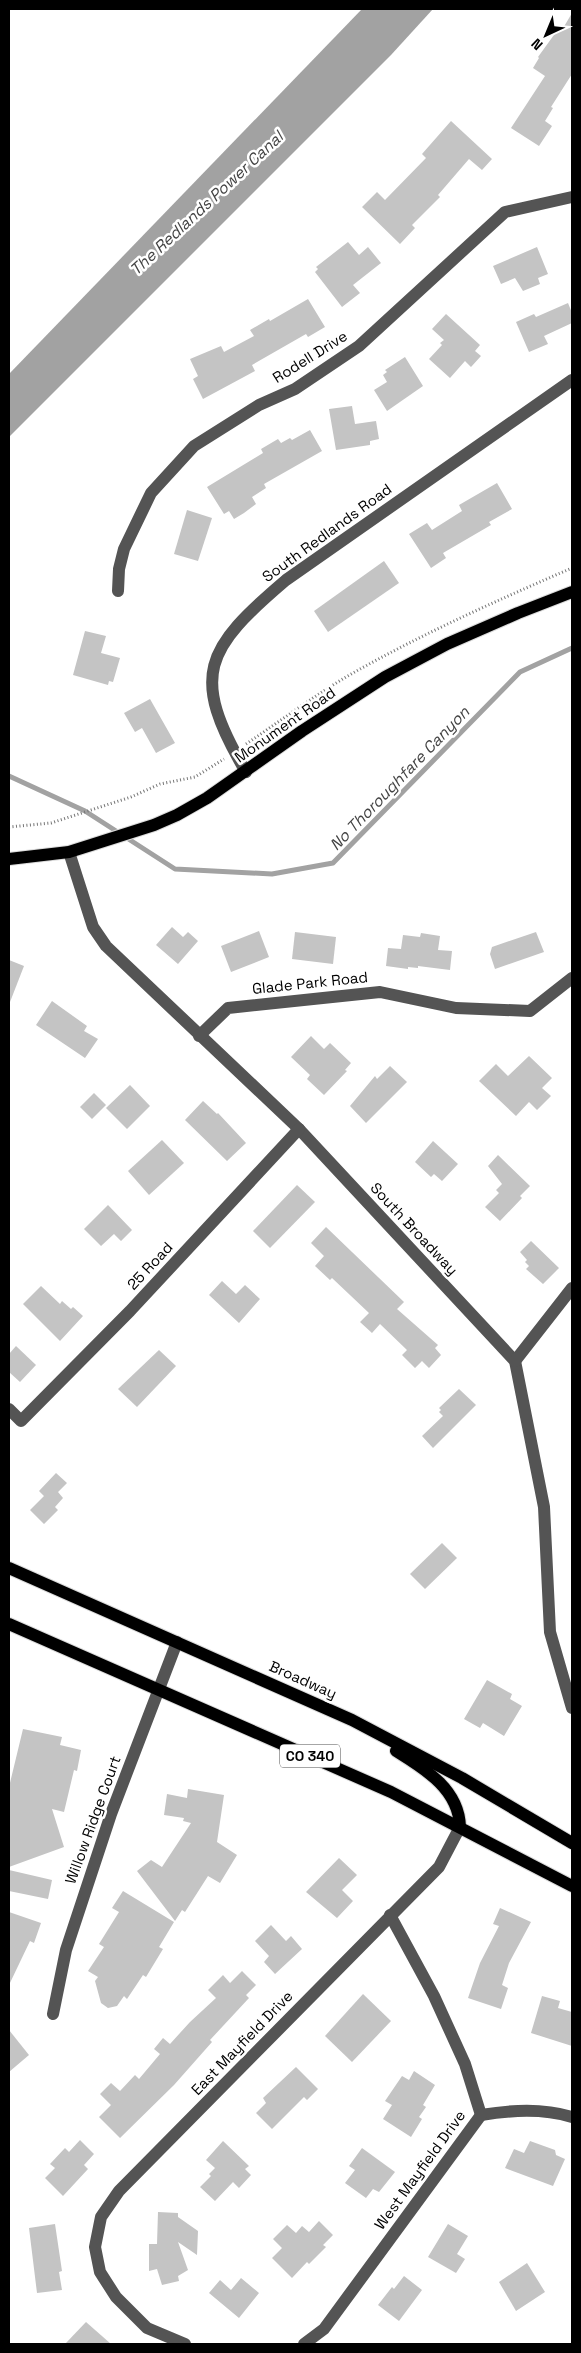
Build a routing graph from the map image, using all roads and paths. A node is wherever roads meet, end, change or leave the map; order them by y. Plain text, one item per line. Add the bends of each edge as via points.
1 (572, 197) edge
2 (572, 380) edge
3 (118, 591) dead end
4 (572, 592) edge
5 (219, 762) dead end
6 (246, 772) junction
7 (9, 827) edge
8 (69, 852) junction
9 (9, 859) edge
10 (572, 978) edge
11 (198, 1036) junction
12 (299, 1129) junction
13 (572, 1288) edge
14 (515, 1362) junction
15 (9, 1409) edge
16 (9, 1568) edge
17 (9, 1624) edge
18 (177, 1642) junction
19 (159, 1690) junction
20 (572, 1708) edge
21 (328, 1709) junction
22 (460, 1827) junction
23 (572, 1843) edge
24 (572, 1886) edge
25 (390, 1915) junction
26 (53, 2014) dead end
27 (481, 2115) junction
28 (572, 2117) edge
29 (185, 2344) edge
30 (304, 2344) edge

1 - 3 street, Rodell Drive via 505,212 359,346 295,389 259,405 194,446 151,493 124,549
2 - 6 street, South Redlands Road via 286,580 247,613 227,637 215,661 211,684 213,701 218,719
4 - 6 main road, Monument Road via 447,644 385,677
5 - 7 path via 195,777 160,784 51,823
6 - 8 main road, Monument Road via 207,798 154,825
8 - 9 main road, Monument Road
8 - 11 street, South Broadway via 93,928 106,946
10 - 11 street, Glade Park Road via 530,1011 456,1008 380,992 228,1008
11 - 12 street, South Broadway
12 - 14 street, South Broadway
12 - 15 street, 25 Road via 130,1311 20,1420
13 - 14 street
14 - 20 street via 544,1507 550,1632
16 - 18 main road, Broadway
17 - 19 main road, CO 340
18 - 19 street, Willow Ridge Court
18 - 21 main road, Broadway
19 - 22 main road, CO 340 via 391,1792
19 - 26 street, Willow Ridge Court via 111,1814 66,1950
21 - 22 main road via 432,1775 454,1800 460,1812
21 - 23 main road, Broadway via 462,1778
22 - 24 main road, CO 340
22 - 25 street, East Mayfield Drive via 439,1867
25 - 27 street, West Mayfield Drive via 434,1996 461,2055
25 - 29 street, East Mayfield Drive via 119,2191 101,2217 95,2247 100,2272 116,2297 147,2328
27 - 28 street via 514,2110 556,2112
27 - 30 street, West Mayfield Drive via 324,2328

